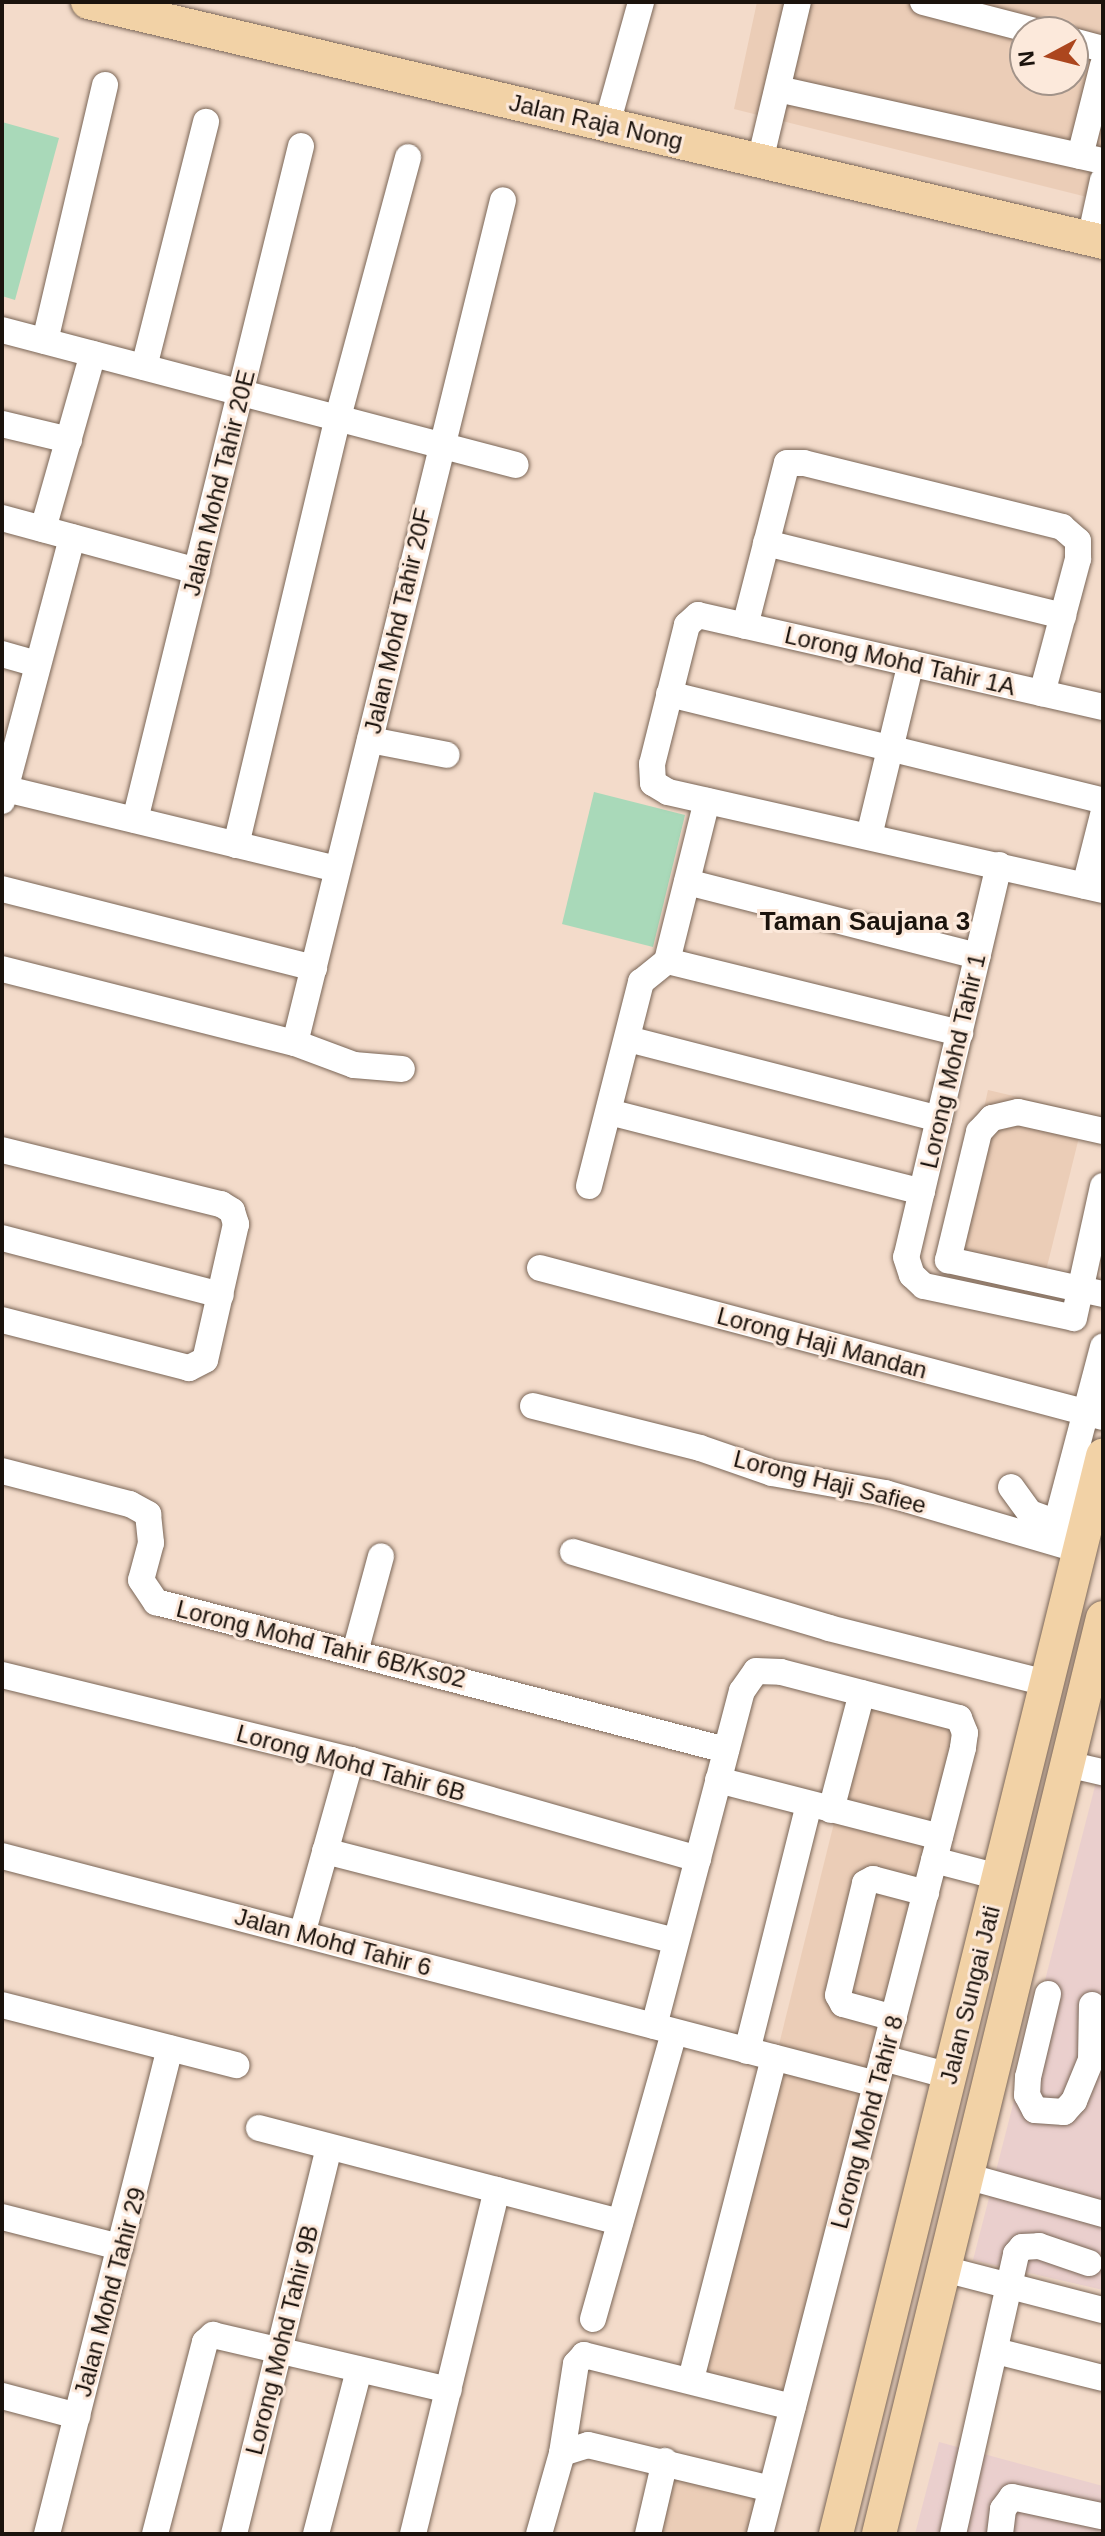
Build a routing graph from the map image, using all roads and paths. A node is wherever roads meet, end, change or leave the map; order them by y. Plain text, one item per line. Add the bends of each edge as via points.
1 (88, 2) edge
2 (641, 2) edge
3 (798, 2) edge
4 (923, 2) edge
5 (1009, 24) edge
6 (1103, 65) edge
7 (105, 85) dead end
8 (778, 89) junction
9 (206, 122) dead end
10 (607, 124) junction
11 (301, 146) dead end
12 (408, 157) dead end
13 (1092, 159) edge
14 (760, 161) junction
15 (1103, 180) edge
16 (503, 200) dead end
17 (1097, 240) edge
18 (2, 330) edge
19 (45, 341) junction
20 (93, 354) junction
21 (144, 367) junction
22 (243, 392) junction
23 (338, 417) junction
24 (2, 424) edge
25 (69, 440) junction
26 (441, 443) junction
27 (516, 465) dead end
28 (2, 518) edge
29 (43, 529) junction
30 (72, 537) junction
31 (766, 543) junction
32 (197, 571) junction
33 (1063, 616) junction
34 (745, 626) junction
35 (2, 654) edge
36 (911, 663) junction
37 (38, 664) junction
38 (1042, 693) junction
39 (669, 694) junction
40 (1103, 707) edge
41 (370, 740) junction
42 (890, 749) junction
43 (447, 755) dead end
44 (3, 792) edge
45 (707, 801) junction
46 (1103, 801) edge
47 (1103, 815) edge
48 (135, 820) junction
49 (869, 836) junction
50 (236, 845) junction
51 (999, 865) junction
52 (337, 869) junction
53 (687, 882) junction
54 (1094, 888) edge
55 (2, 889) edge
56 (978, 956) junction
57 (667, 961) junction
58 (314, 968) junction
59 (2, 969) edge
60 (960, 1033) junction
61 (628, 1039) junction
62 (295, 1043) junction
63 (402, 1069) dead end
64 (609, 1112) junction
65 (939, 1119) junction
66 (1103, 1131) edge
67 (2, 1150) edge
68 (589, 1186) dead end
69 (1103, 1186) edge
70 (922, 1192) junction
71 (2, 1238) edge
72 (540, 1268) dead end
73 (1092, 1293) edge
74 (221, 1295) junction
75 (2, 1320) edge
76 (1103, 1347) edge
77 (533, 1406) dead end
78 (1094, 1415) edge
79 (1103, 1456) edge
80 (2, 1471) edge
81 (1011, 1487) dead end
82 (1063, 1538) junction
83 (573, 1552) dead end
84 (381, 1556) dead end
85 (1103, 1618) edge
86 (355, 1652) junction
87 (2, 1675) edge
88 (1047, 1683) junction
89 (862, 1693) junction
90 (726, 1750) junction
91 (351, 1760) junction
92 (1067, 1764) junction
93 (1103, 1772) edge
94 (718, 1780) junction
95 (820, 1808) junction
96 (937, 1849) junction
97 (325, 1851) junction
98 (2, 1856) edge
99 (698, 1859) junction
100 (999, 1877) junction
101 (926, 1893) junction
102 (302, 1934) junction
103 (676, 1941) junction
104 (1013, 1985) junction
105 (1048, 1994) junction
106 (2, 2005) edge
107 (1098, 2006) edge
108 (894, 2018) junction
109 (664, 2029) junction
110 (170, 2048) junction
111 (747, 2051) junction
112 (774, 2058) junction
113 (883, 2058) junction
114 (236, 2065) dead end
115 (950, 2076) junction
116 (876, 2084) junction
117 (259, 2128) dead end
118 (329, 2147) junction
119 (966, 2176) junction
120 (497, 2190) junction
121 (1103, 2214) edge
122 (2, 2217) edge
123 (620, 2222) junction
124 (120, 2247) junction
125 (1089, 2263) dead end
126 (944, 2269) junction
127 (1010, 2286) junction
128 (1103, 2310) edge
129 (593, 2319) dead end
130 (996, 2351) junction
131 (279, 2352) junction
132 (359, 2370) junction
133 (1103, 2378) edge
134 (691, 2379) junction
135 (449, 2390) junction
136 (2, 2396) edge
137 (793, 2407) junction
138 (77, 2416) junction
139 (562, 2453) junction
140 (665, 2461) junction
141 (771, 2489) junction
142 (1101, 2516) dead end
143 (47, 2534) edge
144 (155, 2534) edge
145 (234, 2534) edge
146 (316, 2534) edge
147 (413, 2534) edge
148 (539, 2534) edge
149 (648, 2534) edge
150 (760, 2534) edge
151 (836, 2534) edge
152 (879, 2534) edge
153 (953, 2534) edge
154 (1000, 2534) edge

1 - 10 main road, Jalan Raja Nong
2 - 10 street
3 - 8 street
4 - 5 street
6 - 13 street
7 - 19 street
8 - 13 street
8 - 14 street
9 - 21 street
10 - 14 main road, Jalan Raja Nong
11 - 22 street, Jalan Mohd Tahir 20E
12 - 23 street
14 - 17 main road, Jalan Raja Nong
15 - 17 street
16 - 26 street, Jalan Mohd Tahir 20F
18 - 19 street
19 - 20 street
20 - 21 street
20 - 25 street
21 - 22 street
22 - 23 street
22 - 32 street, Jalan Mohd Tahir 20E
23 - 26 street
23 - 50 street
24 - 25 street
25 - 29 street
26 - 27 street
26 - 41 street, Jalan Mohd Tahir 20F
28 - 29 street
29 - 30 street
30 - 32 street
30 - 37 street
31 - 33 street
31 - 33 street via 787,463 1062,527 1078,541
31 - 34 street
32 - 48 street, Jalan Mohd Tahir 20E
33 - 38 street
34 - 36 street, Lorong Mohd Tahir 1A
34 - 39 street, Lorong Mohd Tahir 1A via 698,615 687,625
35 - 37 street
36 - 38 street, Lorong Mohd Tahir 1A
36 - 42 street
37 - 44 street
38 - 40 street, Lorong Mohd Tahir 1A
39 - 42 street
39 - 45 street via 652,764 653,783
41 - 43 street
41 - 52 street, Jalan Mohd Tahir 20F
42 - 46 street
42 - 49 street
44 - 48 street
45 - 49 street
45 - 53 street
47 - 54 street
48 - 50 street
49 - 51 street
50 - 52 street
51 - 54 street
51 - 56 street, Lorong Mohd Tahir 1
52 - 58 street, Jalan Mohd Tahir 20F
53 - 56 street
53 - 57 street
55 - 58 street
56 - 60 street, Lorong Mohd Tahir 1
57 - 60 street
57 - 61 street via 641,982
58 - 62 street, Jalan Mohd Tahir 20F
59 - 62 street
60 - 65 street, Lorong Mohd Tahir 1
61 - 64 street
61 - 65 street
62 - 63 street via 354,1065
64 - 68 street
64 - 70 street
65 - 70 street, Lorong Mohd Tahir 1
66 - 73 street via 1018,1112 992,1118 979,1132 948,1260
67 - 74 street via 232,1211 236,1224
69 - 73 street
70 - 73 street, Lorong Mohd Tahir 1 via 906,1257 912,1275 924,1286 1074,1318
71 - 74 street
72 - 78 street, Lorong Haji Mandan
74 - 75 street via 205,1360 189,1368
76 - 78 street
77 - 82 street, Lorong Haji Safiee via 700,1448 772,1473 885,1493
78 - 82 street
79 - 82 main road, Jalan Sungai Jati
80 - 86 street, Lorong Mohd Tahir 6B/Ks02 via 130,1504 148,1514 151,1543 141,1580 156,1602
81 - 82 street via 1030,1513
82 - 88 main road, Jalan Sungai Jati
83 - 88 street via 829,1628
84 - 86 street
85 - 92 main road, Jalan Sungai Jati
86 - 90 street, Lorong Mohd Tahir 6B/Ks02
87 - 91 street, Lorong Mohd Tahir 6B
88 - 100 main road, Jalan Sungai Jati
89 - 90 street via 781,1672 756,1671 742,1691
89 - 95 street
89 - 96 street, Lorong Mohd Tahir 8 via 952,1716 965,1733
90 - 94 street
91 - 97 street
91 - 99 street, Lorong Mohd Tahir 6B
92 - 93 street
92 - 104 main road, Jalan Sungai Jati
94 - 95 street
94 - 99 street
95 - 96 street
95 - 111 street
96 - 100 street
96 - 101 street, Lorong Mohd Tahir 8
97 - 102 street
97 - 103 street
98 - 102 street, Jalan Mohd Tahir 6
99 - 103 street
100 - 115 main road, Jalan Sungai Jati
101 - 108 street, Lorong Mohd Tahir 8
101 - 108 street via 873,1879 865,1883 838,1995 843,2004
102 - 109 street, Jalan Mohd Tahir 6
103 - 109 street
104 - 105 street
104 - 119 main road, Jalan Sungai Jati
105 - 107 street
105 - 107 street via 1028,2077 1027,2095 1035,2110 1064,2112 1074,2101 1091,2060
106 - 110 street
108 - 113 street, Lorong Mohd Tahir 8
109 - 111 street, Jalan Mohd Tahir 6
109 - 123 street
110 - 114 street
110 - 124 street, Jalan Mohd Tahir 29
111 - 112 street, Jalan Mohd Tahir 6
112 - 116 street, Jalan Mohd Tahir 6
112 - 134 street
113 - 115 street
113 - 116 street, Lorong Mohd Tahir 8
115 - 151 main road, Jalan Sungai Jati
116 - 137 street, Lorong Mohd Tahir 8
117 - 118 street
118 - 120 street
118 - 131 street, Lorong Mohd Tahir 9B
119 - 121 street
119 - 126 main road, Jalan Sungai Jati
120 - 123 street
120 - 135 street
122 - 124 street
123 - 129 street
124 - 138 street, Jalan Mohd Tahir 29
125 - 127 street via 1039,2246 1022,2247
126 - 127 street
126 - 152 main road, Jalan Sungai Jati
127 - 128 street
127 - 130 street
130 - 133 street
130 - 153 street
131 - 132 street
131 - 144 street via 213,2335 205,2342
131 - 145 street, Lorong Mohd Tahir 9B
132 - 135 street
132 - 146 street
134 - 137 street
134 - 139 street via 584,2355 576,2364
135 - 147 street
136 - 138 street
137 - 141 street, Lorong Mohd Tahir 8
138 - 143 street, Jalan Mohd Tahir 29
139 - 140 street via 588,2445
139 - 148 street
140 - 141 street
140 - 149 street
141 - 150 street, Lorong Mohd Tahir 8
142 - 154 street via 1012,2497 1003,2509

